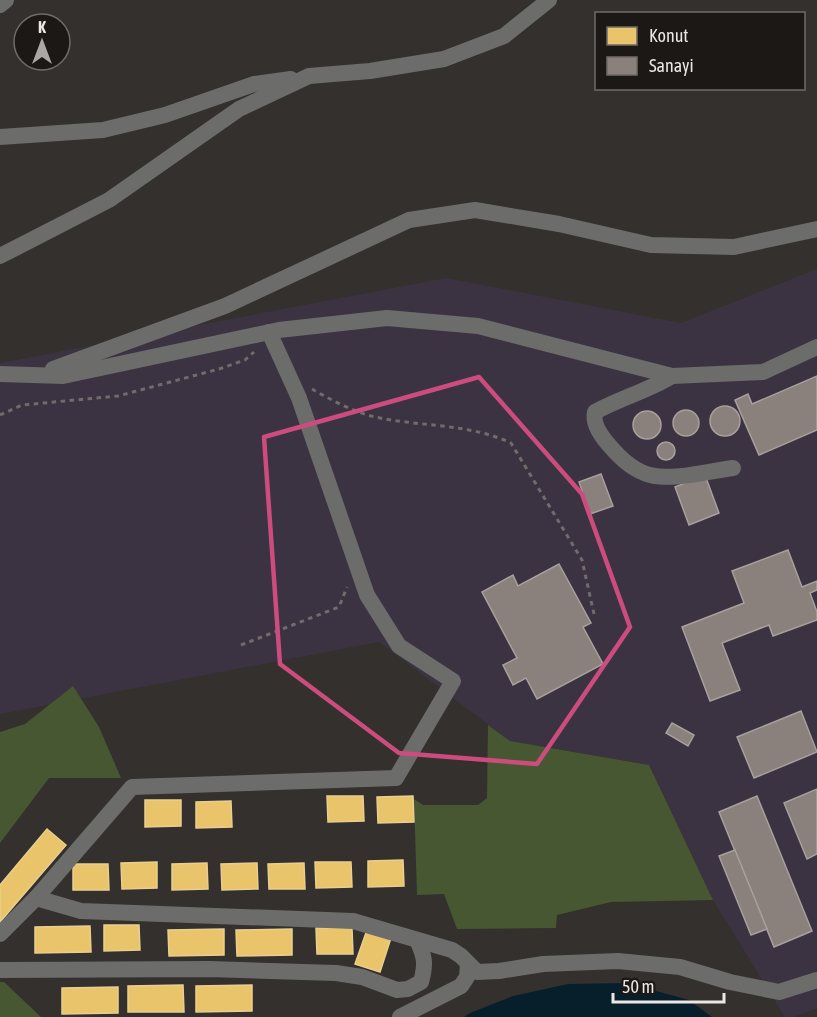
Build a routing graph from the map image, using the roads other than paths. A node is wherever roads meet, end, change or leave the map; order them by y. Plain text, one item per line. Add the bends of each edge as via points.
1 (6, 0) edge
2 (549, 0) edge
3 (0, 5) edge
4 (309, 76) junction
5 (0, 137) edge
6 (817, 229) edge
7 (0, 256) edge
8 (269, 332) junction
9 (817, 347) edge
10 (0, 374) edge
11 (36, 375) junction
12 (672, 376) junction
13 (733, 468) dead end
14 (36, 898) junction
15 (0, 934) edge
16 (417, 940) junction
17 (442, 948) junction
18 (425, 966) junction
19 (0, 970) edge
20 (471, 971) junction
21 (817, 980) edge
22 (400, 1017) edge

1 - 3 lane
2 - 4 lane via 504,36 444,59
4 - 5 lane via 254,84 165,115 103,130
4 - 7 lane via 239,109 109,200
6 - 11 lane via 734,247 651,245 475,210 409,220 225,306
8 - 11 lane via 63,376
8 - 12 lane via 387,318 478,326
8 - 14 lane via 299,398 367,595 399,646 453,681 396,778 132,787
9 - 12 lane via 763,372
10 - 11 lane
12 - 13 lane via 596,412 594,418 604,440 622,460 649,475 676,476
14 - 15 lane
14 - 16 lane via 81,911 353,921
16 - 17 lane
16 - 18 lane
17 - 18 lane
17 - 20 lane via 461,956
18 - 19 lane via 421,982 397,990 362,977 336,973
20 - 21 lane via 618,961 680,967 779,992
20 - 22 lane via 461,986

